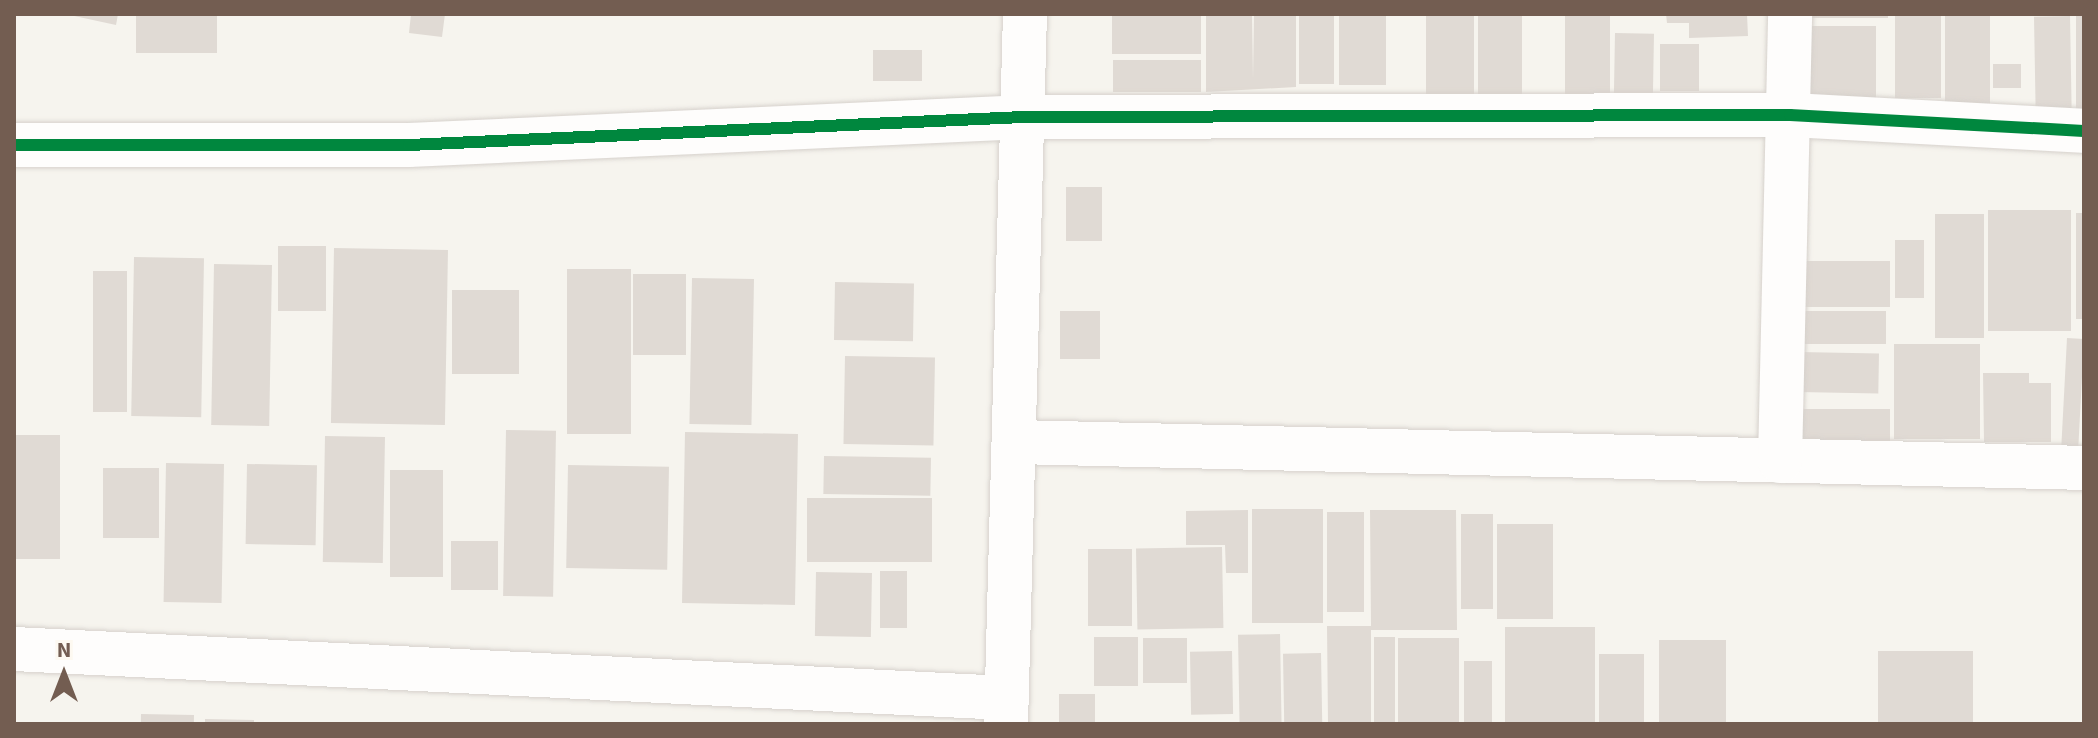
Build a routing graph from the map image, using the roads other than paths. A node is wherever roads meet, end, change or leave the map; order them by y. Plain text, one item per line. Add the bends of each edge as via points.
1 (1025, 14) edge
2 (1790, 14) edge
3 (1790, 115) junction
4 (1023, 117) junction
5 (2084, 131) edge
6 (14, 145) edge
7 (1016, 442) junction
8 (1780, 461) junction
9 (2084, 468) edge
10 (14, 649) edge
11 (1005, 711) edge

1 - 4 street
2 - 3 street
3 - 4 street
3 - 5 street
3 - 8 street
4 - 6 street via 409,145
4 - 7 street
7 - 8 street
7 - 11 street
8 - 9 street
10 - 11 street

